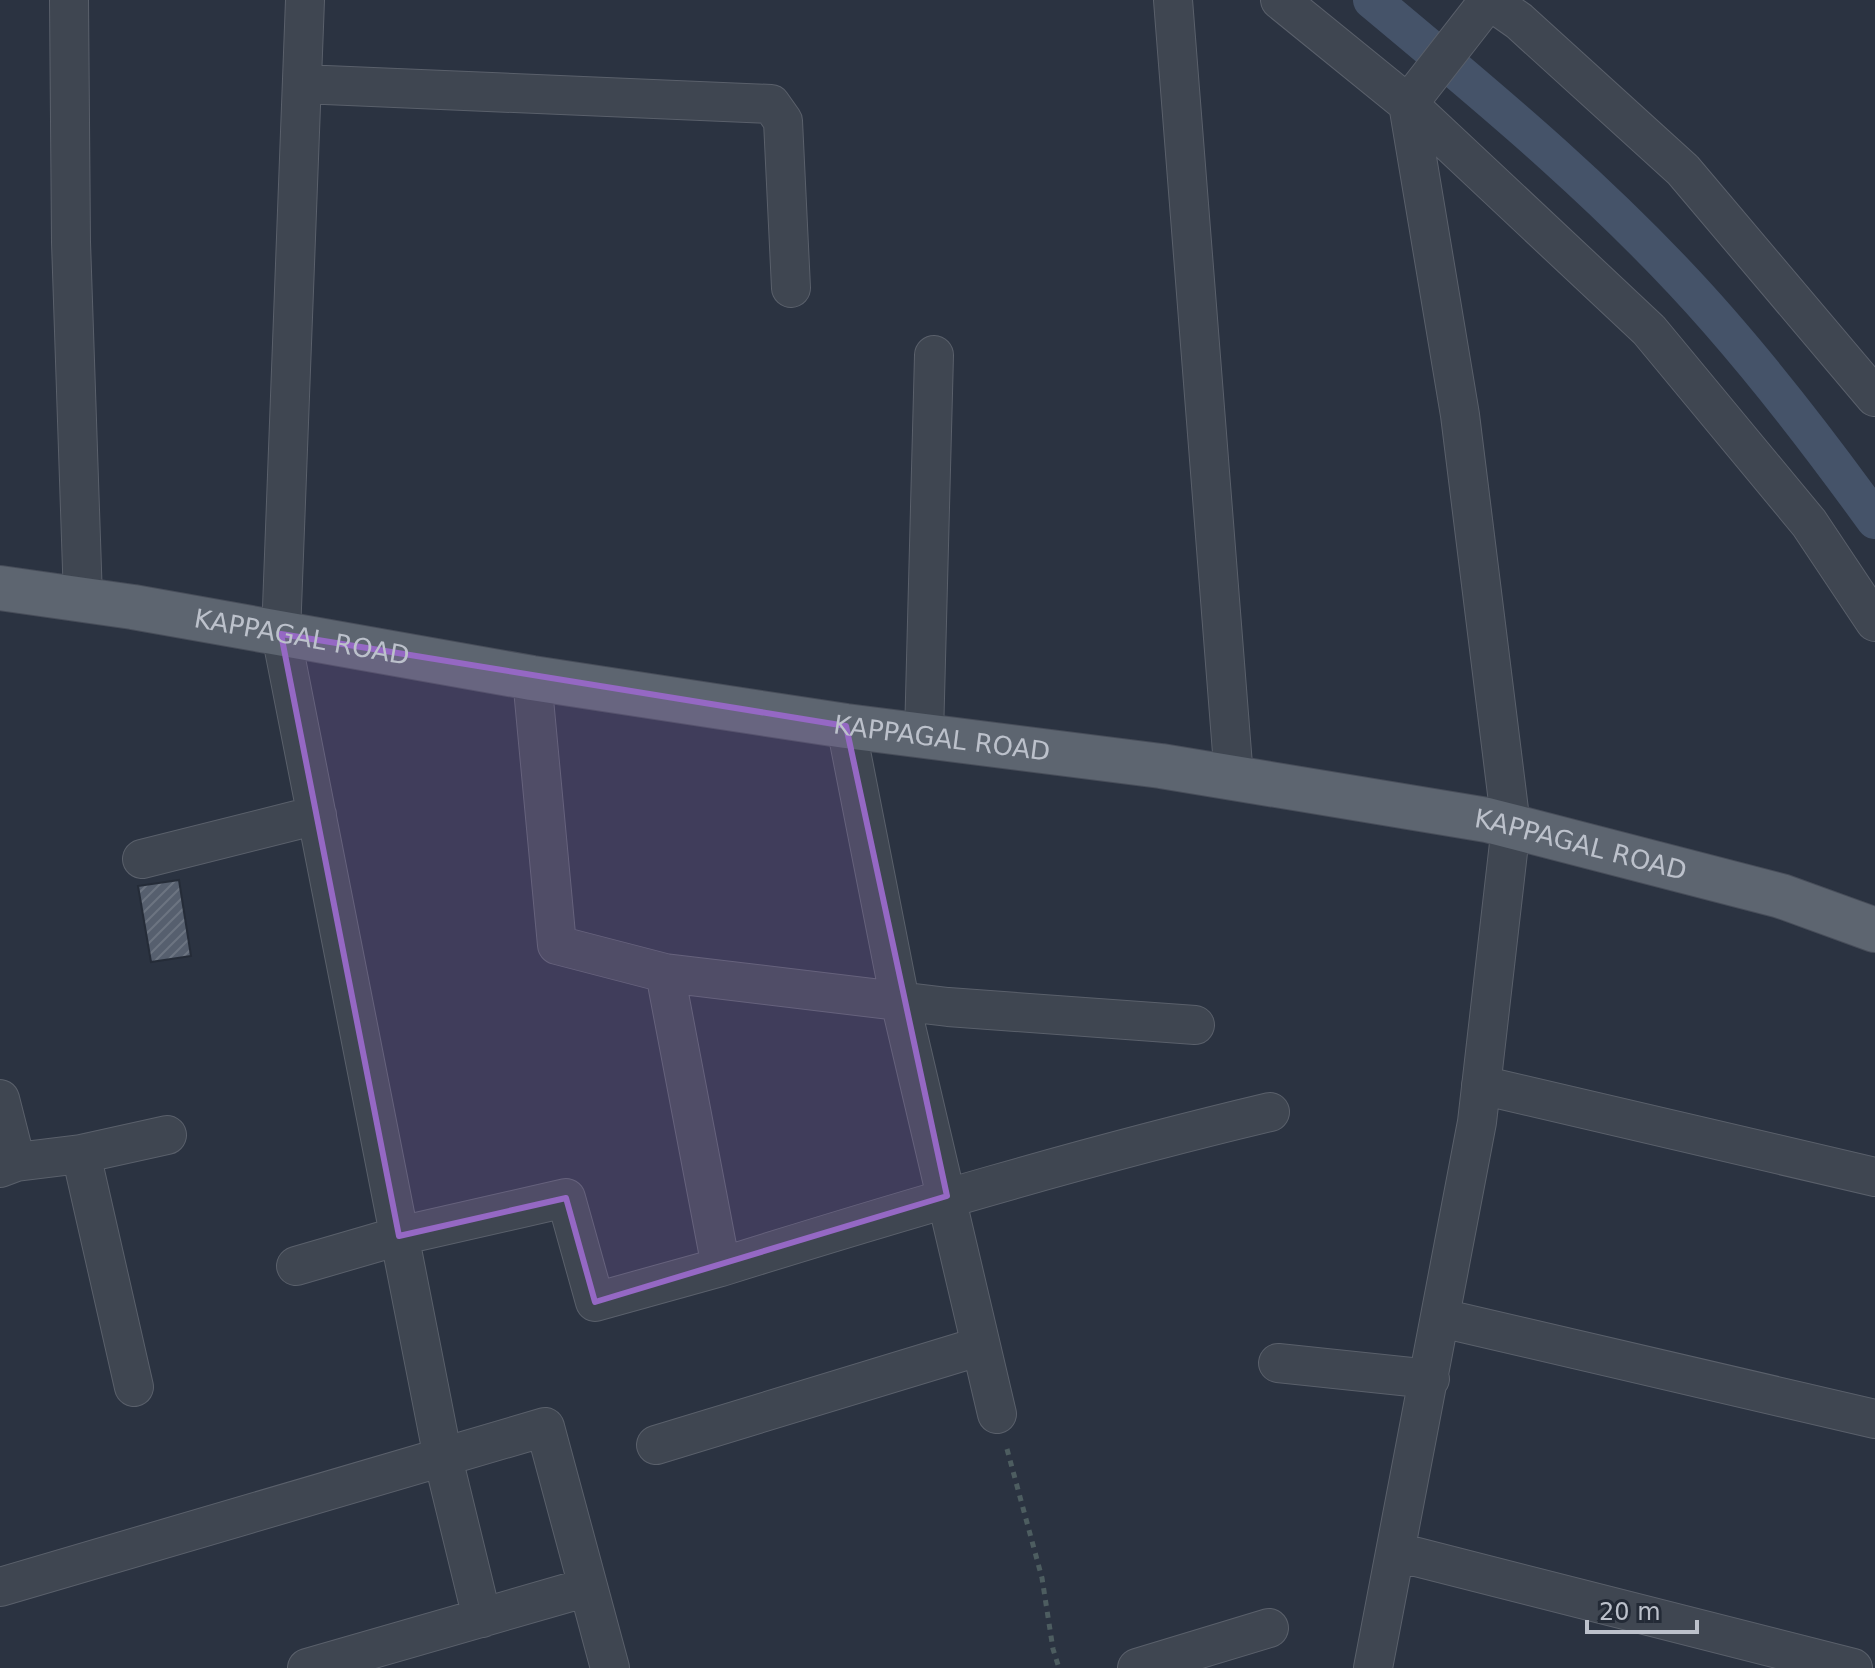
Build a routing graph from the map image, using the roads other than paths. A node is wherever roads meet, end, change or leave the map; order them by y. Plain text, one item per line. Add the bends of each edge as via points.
1 (69, 0) edge
2 (305, 0) edge
3 (1173, 0) edge
4 (1280, 0) edge
5 (1511, 5) edge
6 (302, 84) junction
7 (1408, 104) junction
8 (791, 288) dead end
9 (934, 355) dead end
10 (1875, 397) edge
11 (0, 588) edge
12 (83, 599) junction
13 (1875, 622) edge
14 (281, 634) junction
15 (532, 678) junction
16 (846, 726) junction
17 (924, 736) junction
18 (1234, 778) junction
19 (317, 815) junction
20 (1511, 826) junction
21 (142, 859) dead end
22 (1875, 930) edge
23 (665, 973) junction
24 (900, 1001) junction
25 (1195, 1025) dead end
26 (1481, 1085) junction
27 (0, 1099) edge
28 (1270, 1112) dead end
29 (167, 1135) dead end
30 (81, 1154) junction
31 (8, 1165) edge
32 (1875, 1177) edge
33 (947, 1196) junction
34 (399, 1236) junction
35 (296, 1266) dead end
36 (721, 1267) junction
37 (1441, 1318) junction
38 (981, 1346) junction
39 (1278, 1363) dead end
40 (1430, 1379) junction
41 (134, 1387) dead end
42 (997, 1414) road end
43 (1875, 1419) edge
44 (656, 1445) dead end
45 (443, 1458) junction
46 (1397, 1552) junction
47 (0, 1587) edge
48 (588, 1587) junction
49 (482, 1618) junction
50 (1269, 1628) dead end
51 (307, 1668) edge
52 (610, 1668) edge
53 (1137, 1668) edge
54 (1373, 1668) edge
55 (1853, 1668) edge

1 - 12 street
2 - 6 street
3 - 18 street
4 - 7 street
5 - 7 street via 1462,35
5 - 10 street via 1683,170
6 - 8 street via 771,104 783,121
6 - 14 street
7 - 13 street via 1649,330 1809,523
7 - 20 street via 1460,415
9 - 17 street
11 - 12 main road, KAPPAGAL ROAD
12 - 14 main road, KAPPAGAL ROAD
14 - 15 main road, KAPPAGAL ROAD
14 - 19 street
15 - 16 main road, KAPPAGAL ROAD
15 - 23 street via 557,945
16 - 17 main road, KAPPAGAL ROAD
16 - 24 street
17 - 18 main road, KAPPAGAL ROAD
18 - 20 main road, KAPPAGAL ROAD
19 - 21 street
19 - 34 street
20 - 22 main road, KAPPAGAL ROAD via 1781,896
20 - 26 street
23 - 24 street
23 - 36 street
24 - 25 street
24 - 33 street
26 - 32 street
26 - 37 street
27 - 31 street
28 - 33 street
29 - 30 street
30 - 31 street
30 - 41 street
33 - 36 street
33 - 38 street
34 - 35 street
34 - 36 street via 566,1198 595,1302
34 - 45 street
37 - 40 street
37 - 43 street
38 - 42 street
38 - 44 street
39 - 40 street
40 - 46 street
45 - 47 street
45 - 48 street via 545,1427
45 - 49 street
46 - 54 street
46 - 55 street
48 - 49 street
48 - 52 street
49 - 51 street
50 - 53 street

